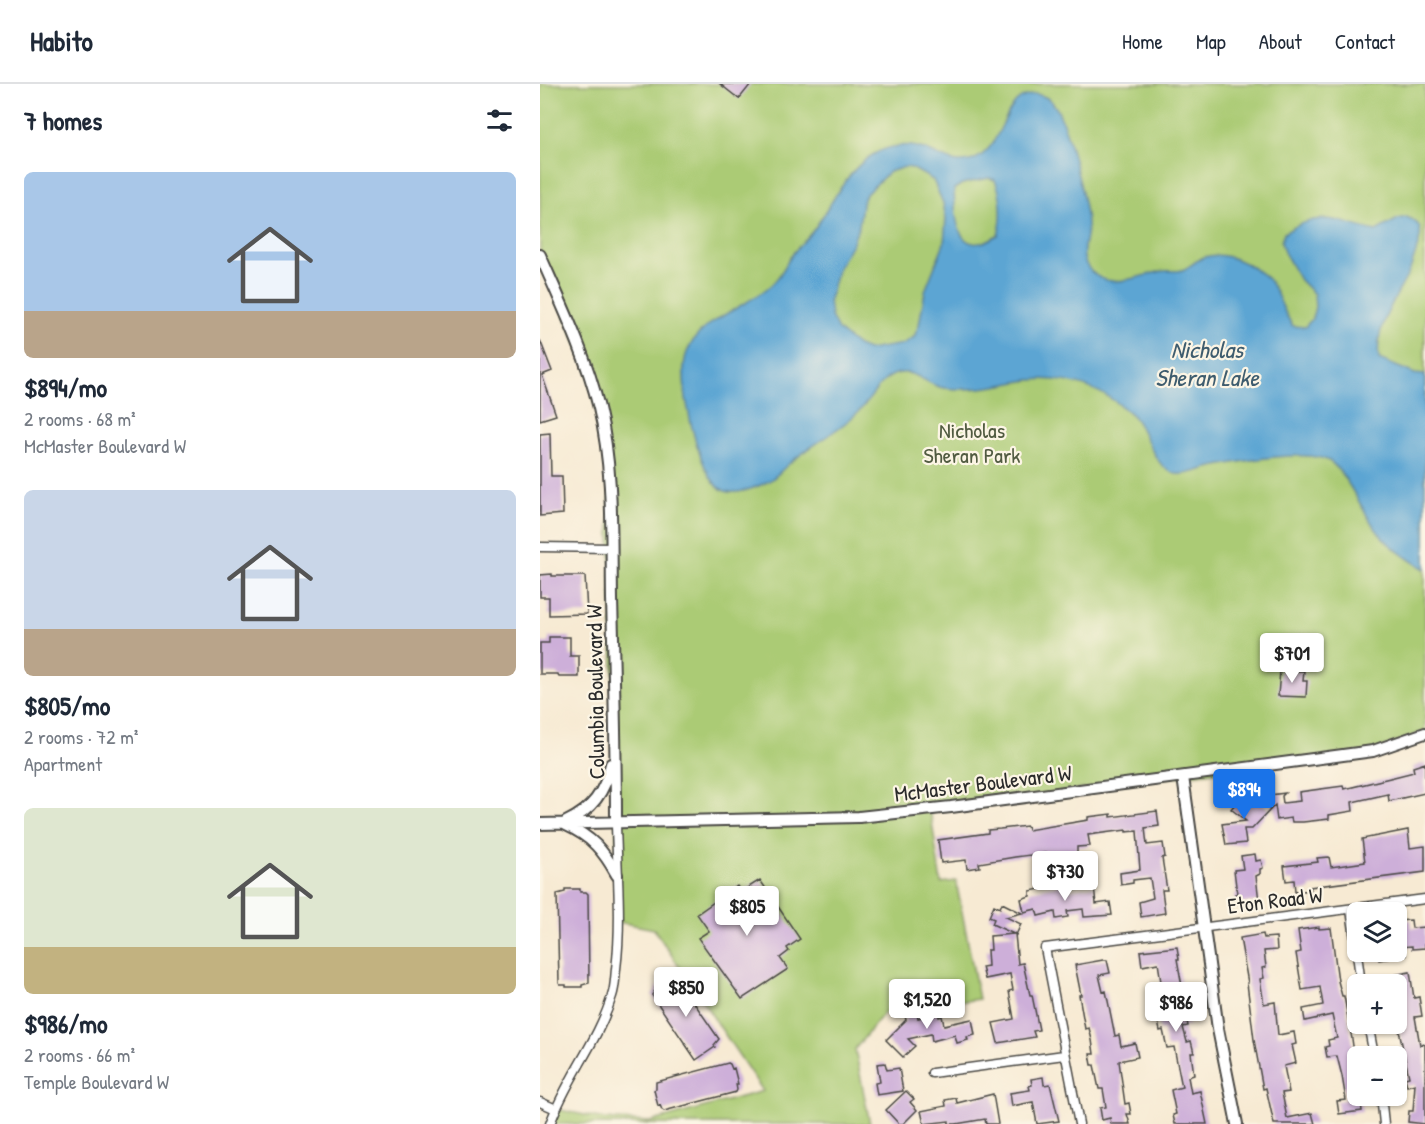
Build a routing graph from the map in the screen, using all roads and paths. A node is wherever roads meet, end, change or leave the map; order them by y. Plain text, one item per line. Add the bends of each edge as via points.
1 (540, 255) edge
2 (540, 547) edge
3 (612, 548) junction
4 (1425, 733) edge
5 (615, 746) junction
6 (1183, 777) junction
7 (616, 823) junction
8 (563, 824) junction
9 (540, 825) edge
10 (617, 875) junction
11 (1425, 899) edge
12 (1403, 902) edge
13 (1347, 910) edge
14 (1203, 928) junction
15 (1065, 1055) junction
16 (932, 1073) dead end
17 (540, 1102) edge
18 (1382, 1106) edge
19 (555, 1109) junction
20 (550, 1124) edge
21 (1079, 1124) edge
22 (1238, 1124) edge
23 (1384, 1124) edge

1 - 3 street, Columbia Boulevard W via 571,326 599,409 609,477
2 - 3 street
3 - 5 street, Columbia Boulevard W
4 - 6 street, McMaster Boulevard W via 1372,751
5 - 7 street, Columbia Boulevard W
5 - 8 street via 600,796 590,808
6 - 7 street, McMaster Boulevard W via 859,817
6 - 14 street
7 - 8 street, McMaster Boulevard W
7 - 10 street, Columbia Boulevard W
8 - 9 street, McMaster Boulevard W
8 - 10 street via 595,843
10 - 19 street, Columbia Boulevard W via 618,956 613,996 597,1036
11 - 12 street, Eton Road W
13 - 14 street, Eton Road W
14 - 15 street, Eton Road W via 1045,948
14 - 22 street
15 - 16 street
15 - 21 street
17 - 19 street
18 - 23 street
19 - 20 street, Columbia Boulevard W

